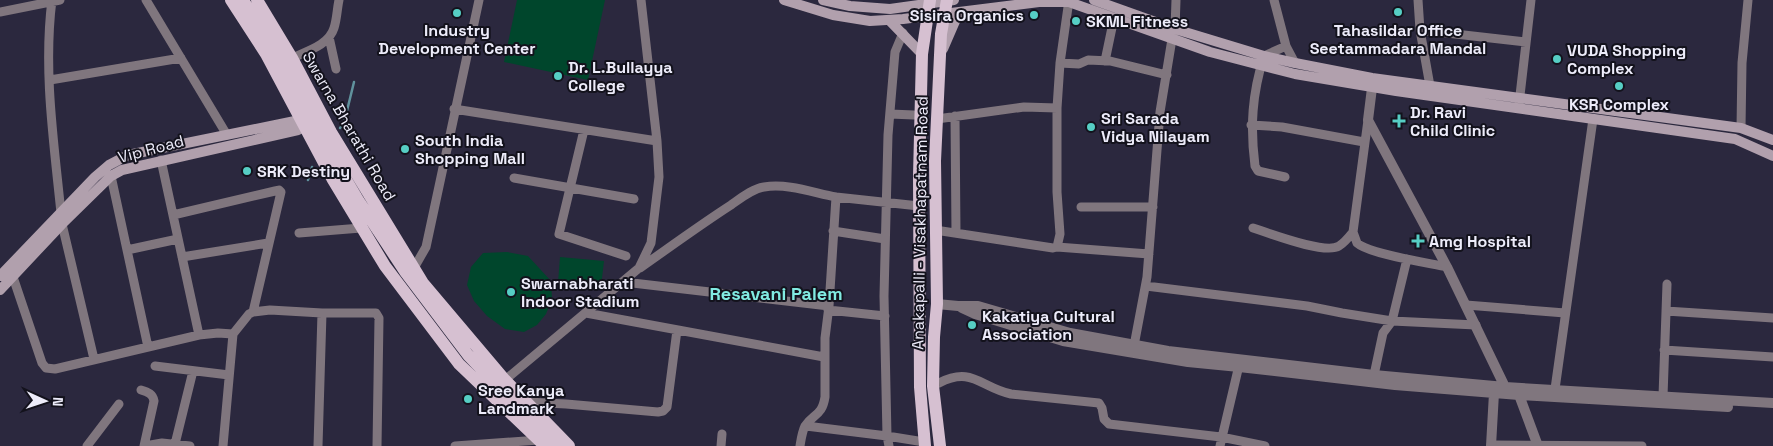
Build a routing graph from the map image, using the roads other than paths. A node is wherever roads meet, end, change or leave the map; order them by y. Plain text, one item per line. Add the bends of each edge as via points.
1 (55, 0) edge
2 (146, 0) edge
3 (231, 0) edge
4 (243, 0) edge
5 (257, 0) edge
6 (339, 0) edge
7 (479, 0) edge
8 (641, 0) edge
9 (784, 0) edge
10 (823, 0) edge
11 (898, 0) edge
12 (949, 0) edge
13 (1094, 0) edge
14 (1176, 0) edge
15 (1274, 0) edge
16 (1418, 0) edge
17 (1531, 0) edge
18 (1748, 0) edge
19 (1069, 1) edge
20 (928, 7) edge
21 (890, 8) junction
22 (970, 11) junction
23 (0, 12) edge
24 (944, 14) junction
25 (1114, 18) junction
26 (890, 21) junction
27 (1420, 30) junction
28 (903, 33) junction
29 (1174, 34) junction
30 (330, 37) junction
31 (1526, 42) junction
32 (1286, 46) junction
33 (922, 54) junction
34 (181, 58) junction
35 (292, 58) junction
36 (940, 61) junction
37 (1105, 61) junction
38 (1262, 61) junction
39 (1060, 63) junction
40 (1295, 63) junction
41 (336, 69) dead end
42 (1167, 76) junction
43 (50, 80) junction
44 (1372, 88) junction
45 (1429, 91) junction
46 (1519, 104) junction
47 (1057, 108) junction
48 (454, 109) junction
49 (890, 114) junction
50 (914, 115) dead end
51 (955, 116) junction
52 (311, 119) junction
53 (937, 119) junction
54 (1593, 119) junction
55 (1368, 120) junction
56 (1251, 125) junction
57 (1740, 128) junction
58 (584, 130) junction
59 (227, 135) junction
60 (1773, 140) edge
61 (657, 142) junction
62 (1364, 142) junction
63 (1773, 156) edge
64 (161, 160) junction
65 (111, 176) junction
66 (1285, 177) dead end
67 (514, 178) dead end
68 (570, 188) junction
69 (836, 198) junction
70 (634, 199) dead end
71 (887, 204) junction
72 (920, 206) junction
73 (1081, 207) dead end
74 (1153, 207) junction
75 (61, 213) junction
76 (173, 215) junction
77 (62, 224) junction
78 (361, 228) junction
79 (1253, 228) dead end
80 (935, 230) junction
81 (834, 232) junction
82 (1353, 232) junction
83 (299, 233) dead end
84 (956, 233) junction
85 (178, 238) junction
86 (885, 239) junction
87 (268, 243) junction
88 (1057, 247) junction
89 (127, 250) junction
90 (1149, 254) junction
91 (626, 256) dead end
92 (182, 257) junction
93 (1407, 259) junction
94 (1447, 267) junction
95 (639, 268) junction
96 (410, 271) junction
97 (0, 276) edge
98 (13, 277) junction
99 (395, 280) junction
100 (624, 282) junction
101 (1667, 284) dead end
102 (1146, 286) junction
103 (0, 290) edge
104 (937, 304) junction
105 (1466, 305) junction
106 (828, 308) junction
107 (1666, 311) junction
108 (253, 312) junction
109 (322, 312) junction
110 (586, 313) junction
111 (1565, 313) junction
112 (885, 316) junction
113 (1773, 318) edge
114 (1392, 320) junction
115 (1476, 325) junction
116 (677, 330) junction
117 (233, 334) junction
118 (199, 335) junction
119 (148, 347) junction
120 (1134, 348) junction
121 (1664, 350) junction
122 (824, 357) junction
123 (1773, 357) edge
124 (94, 359) junction
125 (1239, 363) junction
126 (155, 366) dead end
127 (193, 371) junction
128 (1374, 375) junction
129 (229, 376) junction
130 (505, 380) junction
131 (938, 383) dead end
132 (1506, 387) junction
133 (1554, 389) junction
134 (141, 390) dead end
135 (1494, 393) junction
136 (1519, 395) junction
137 (1663, 396) junction
138 (527, 402) junction
139 (1773, 403) edge
140 (119, 404) dead end
141 (1773, 410) edge
142 (806, 426) junction
143 (722, 434) dead end
144 (888, 441) edge
145 (1220, 441) edge
146 (542, 443) edge
147 (175, 444) junction
148 (925, 444) edge
149 (1491, 445) edge
150 (1537, 445) edge
151 (87, 446) edge
152 (145, 446) edge
153 (190, 446) edge
154 (223, 446) edge
155 (318, 446) edge
156 (377, 446) edge
157 (456, 446) edge
158 (556, 446) edge
159 (569, 446) edge
160 (721, 446) edge
161 (800, 446) edge
162 (940, 446) edge
163 (1265, 446) edge
164 (1642, 446) edge

1 - 23 street
1 - 43 street via 50,25
2 - 34 street
3 - 52 main road via 285,88
4 - 52 main road via 297,89
5 - 35 main road, Swarna Bharathi Road
6 - 30 street
7 - 48 street
8 - 61 street
9 - 26 main road via 852,19
10 - 21 main road via 850,6
11 - 21 main road
12 - 20 main road
12 - 24 main road, Anakapalli - Visakhapatnam Road
13 - 29 main road
14 - 29 street
15 - 32 street
16 - 27 street
17 - 31 street
18 - 57 street
19 - 22 main road
19 - 25 main road
19 - 39 street
20 - 21 main road
20 - 24 main road
20 - 26 main road
20 - 33 main road, Anakapalli - Visakhapatnam Road
22 - 24 main road
22 - 36 main road via 956,19
24 - 36 main road, Anakapalli - Visakhapatnam Road
25 - 29 main road
25 - 37 street
26 - 28 main road
27 - 31 street
27 - 45 street
28 - 33 main road
28 - 49 street via 895,52
29 - 38 main road
29 - 42 street
30 - 35 street
30 - 41 street
31 - 46 street
32 - 38 street
32 - 40 street
33 - 72 main road, Anakapalli - Visakhapatnam Road
34 - 43 street
34 - 59 street
35 - 52 main road, Swarna Bharathi Road
36 - 53 main road, Anakapalli - Visakhapatnam Road
37 - 39 street
37 - 42 street
38 - 40 main road
38 - 44 main road via 1308,77
38 - 56 street
39 - 47 street
40 - 45 main road
42 - 74 street via 1160,112
43 - 75 street
44 - 45 main road
44 - 55 street
45 - 46 main road
46 - 54 main road
46 - 57 main road
47 - 51 street via 1024,108
47 - 88 street via 1056,192 1060,234
48 - 58 street
48 - 96 street via 426,246
49 - 50 street
49 - 71 street
51 - 53 street
51 - 84 street
52 - 59 main road, Vip Road
52 - 64 main road, Vip Road via 298,130
52 - 78 main road
52 - 96 main road, Swarna Bharathi Road
53 - 80 main road, Anakapalli - Visakhapatnam Road
54 - 63 main road via 1735,139
54 - 111 street
55 - 62 street
55 - 94 street
56 - 62 street via 1282,127
56 - 66 street via 1258,171
57 - 60 main road
58 - 61 street
58 - 68 street
59 - 75 main road, Vip Road via 128,155 95,177
61 - 95 street via 658,190 651,243
62 - 82 street
64 - 65 main road, Vip Road
64 - 76 street
65 - 77 main road, Vip Road
65 - 89 street
67 - 68 street
68 - 70 street
68 - 91 street via 559,234
69 - 71 street
69 - 81 street
69 - 95 street via 793,188 763,187 713,216
71 - 72 street
71 - 86 street
72 - 148 main road, Anakapalli - Visakhapatnam Road via 920,387
73 - 74 street
74 - 90 street
75 - 97 main road, Vip Road
76 - 85 street
76 - 87 street via 279,190 281,196
77 - 98 main road, Vip Road
77 - 124 street
78 - 83 street
78 - 99 main road
79 - 82 street via 1305,245 1331,248 1339,246
80 - 84 street
80 - 104 main road, Anakapalli - Visakhapatnam Road
81 - 86 street
81 - 106 street
82 - 93 street via 1360,246
84 - 88 street
85 - 89 street
85 - 92 street
86 - 112 street
87 - 92 street
87 - 108 street
88 - 90 street
89 - 119 street
90 - 102 street
92 - 118 street
93 - 94 street
93 - 114 street
94 - 105 street
95 - 100 street
96 - 99 main road
96 - 130 main road
96 - 158 main road via 468,355
98 - 103 main road, Vip Road
98 - 124 street via 46,368
99 - 146 main road via 460,364
100 - 106 street
100 - 110 street
101 - 107 street
102 - 114 street
102 - 120 street
104 - 120 street via 978,306
104 - 162 main road, Anakapalli - Visakhapatnam Road via 933,386
105 - 111 street
105 - 115 street
106 - 112 street
106 - 122 street
107 - 113 street
107 - 121 street
108 - 109 street
108 - 117 street
109 - 155 street
109 - 156 street via 376,313 379,318
110 - 116 street
110 - 130 street
111 - 133 street
112 - 144 street
114 - 115 street
114 - 128 street via 1383,333
115 - 132 street
116 - 122 street
116 - 138 street via 667,406 663,411
117 - 118 street
117 - 129 street
118 - 119 street
119 - 124 street
120 - 125 street
121 - 123 street
121 - 137 street
122 - 142 street via 824,406
125 - 128 street
125 - 135 street via 1395,385
125 - 145 street
126 - 127 street
127 - 129 street
127 - 147 street
128 - 132 street
129 - 154 street
130 - 138 main road
131 - 145 street via 950,377 966,376 1011,394 1099,403 1109,424
132 - 133 street
132 - 136 street
133 - 137 street
134 - 152 street via 154,396
135 - 136 street
135 - 149 street
136 - 141 street
136 - 150 street
137 - 139 street
138 - 159 main road
140 - 151 street
142 - 144 street
142 - 161 street
143 - 160 street
144 - 148 street
145 - 163 street
146 - 157 street
147 - 152 street
147 - 153 street
149 - 150 street
150 - 164 street

